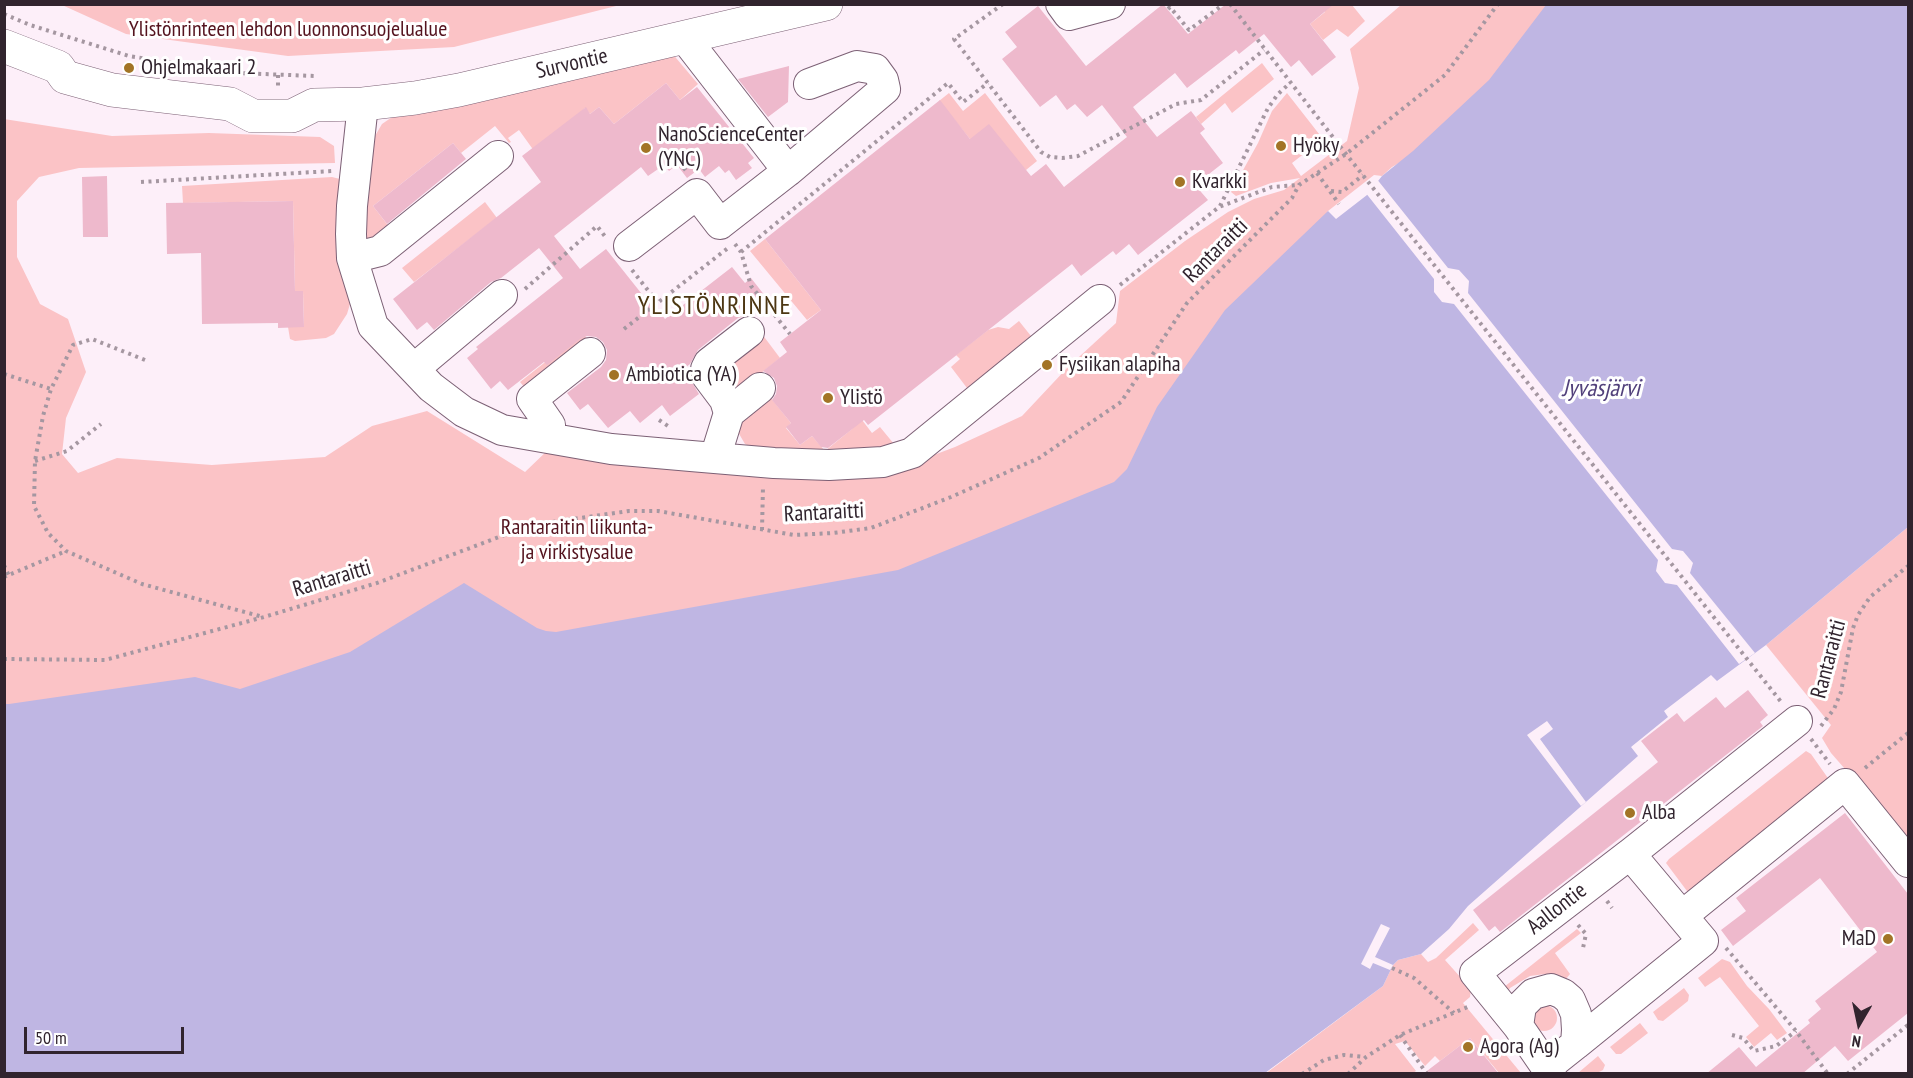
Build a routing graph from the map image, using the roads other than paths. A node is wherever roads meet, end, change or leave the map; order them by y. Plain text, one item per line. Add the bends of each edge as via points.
1 (826, 4) edge
2 (1061, 4) edge
3 (1110, 4) edge
4 (688, 37) junction
5 (4, 46) edge
6 (4, 71) edge
7 (65, 77) junction
8 (796, 85) dead end
9 (363, 104) junction
10 (498, 156) dead end
11 (788, 171) junction
12 (629, 246) dead end
13 (352, 258) junction
14 (511, 293) road end
15 (1100, 300) road end
16 (749, 332) dead end
17 (590, 353) dead end
18 (415, 368) junction
19 (760, 388) dead end
20 (566, 398) dead end
21 (729, 413) junction
22 (551, 432) junction
23 (715, 458) junction
24 (1804, 729) road end
25 (1630, 854) junction
26 (1908, 862) edge
27 (1682, 916) junction
28 (1518, 1026) junction
29 (1576, 1044) junction
30 (1549, 1070) edge

1 - 4 main road, Survontie
2 - 3 street via 1069,15
4 - 9 main road, Survontie via 459,90
4 - 11 street
5 - 7 main road, Survontie via 58,66
6 - 7 main road, Survontie via 54,83
7 - 9 main road, Survontie via 112,90 231,104 253,116 292,116 315,91
8 - 11 street via 857,66 875,69 885,89
9 - 13 street via 352,206
10 - 13 street via 380,251
11 - 12 street via 720,224 697,194
13 - 18 street via 372,326
14 - 18 street
15 - 23 street via 912,453 883,462 840,465
16 - 21 street via 706,369
17 - 22 street via 532,399
18 - 22 street via 430,387 483,422 502,430
19 - 21 street
20 - 22 street
21 - 23 street
22 - 23 street via 611,449
24 - 25 street, Aallontie via 1690,820
25 - 27 street
25 - 28 street, Aallontie via 1578,910 1475,973
26 - 27 street via 1845,784
27 - 29 street via 1703,941
28 - 29 street via 1521,1006 1533,994 1551,989 1570,1000 1576,1014
28 - 30 street
29 - 30 street

